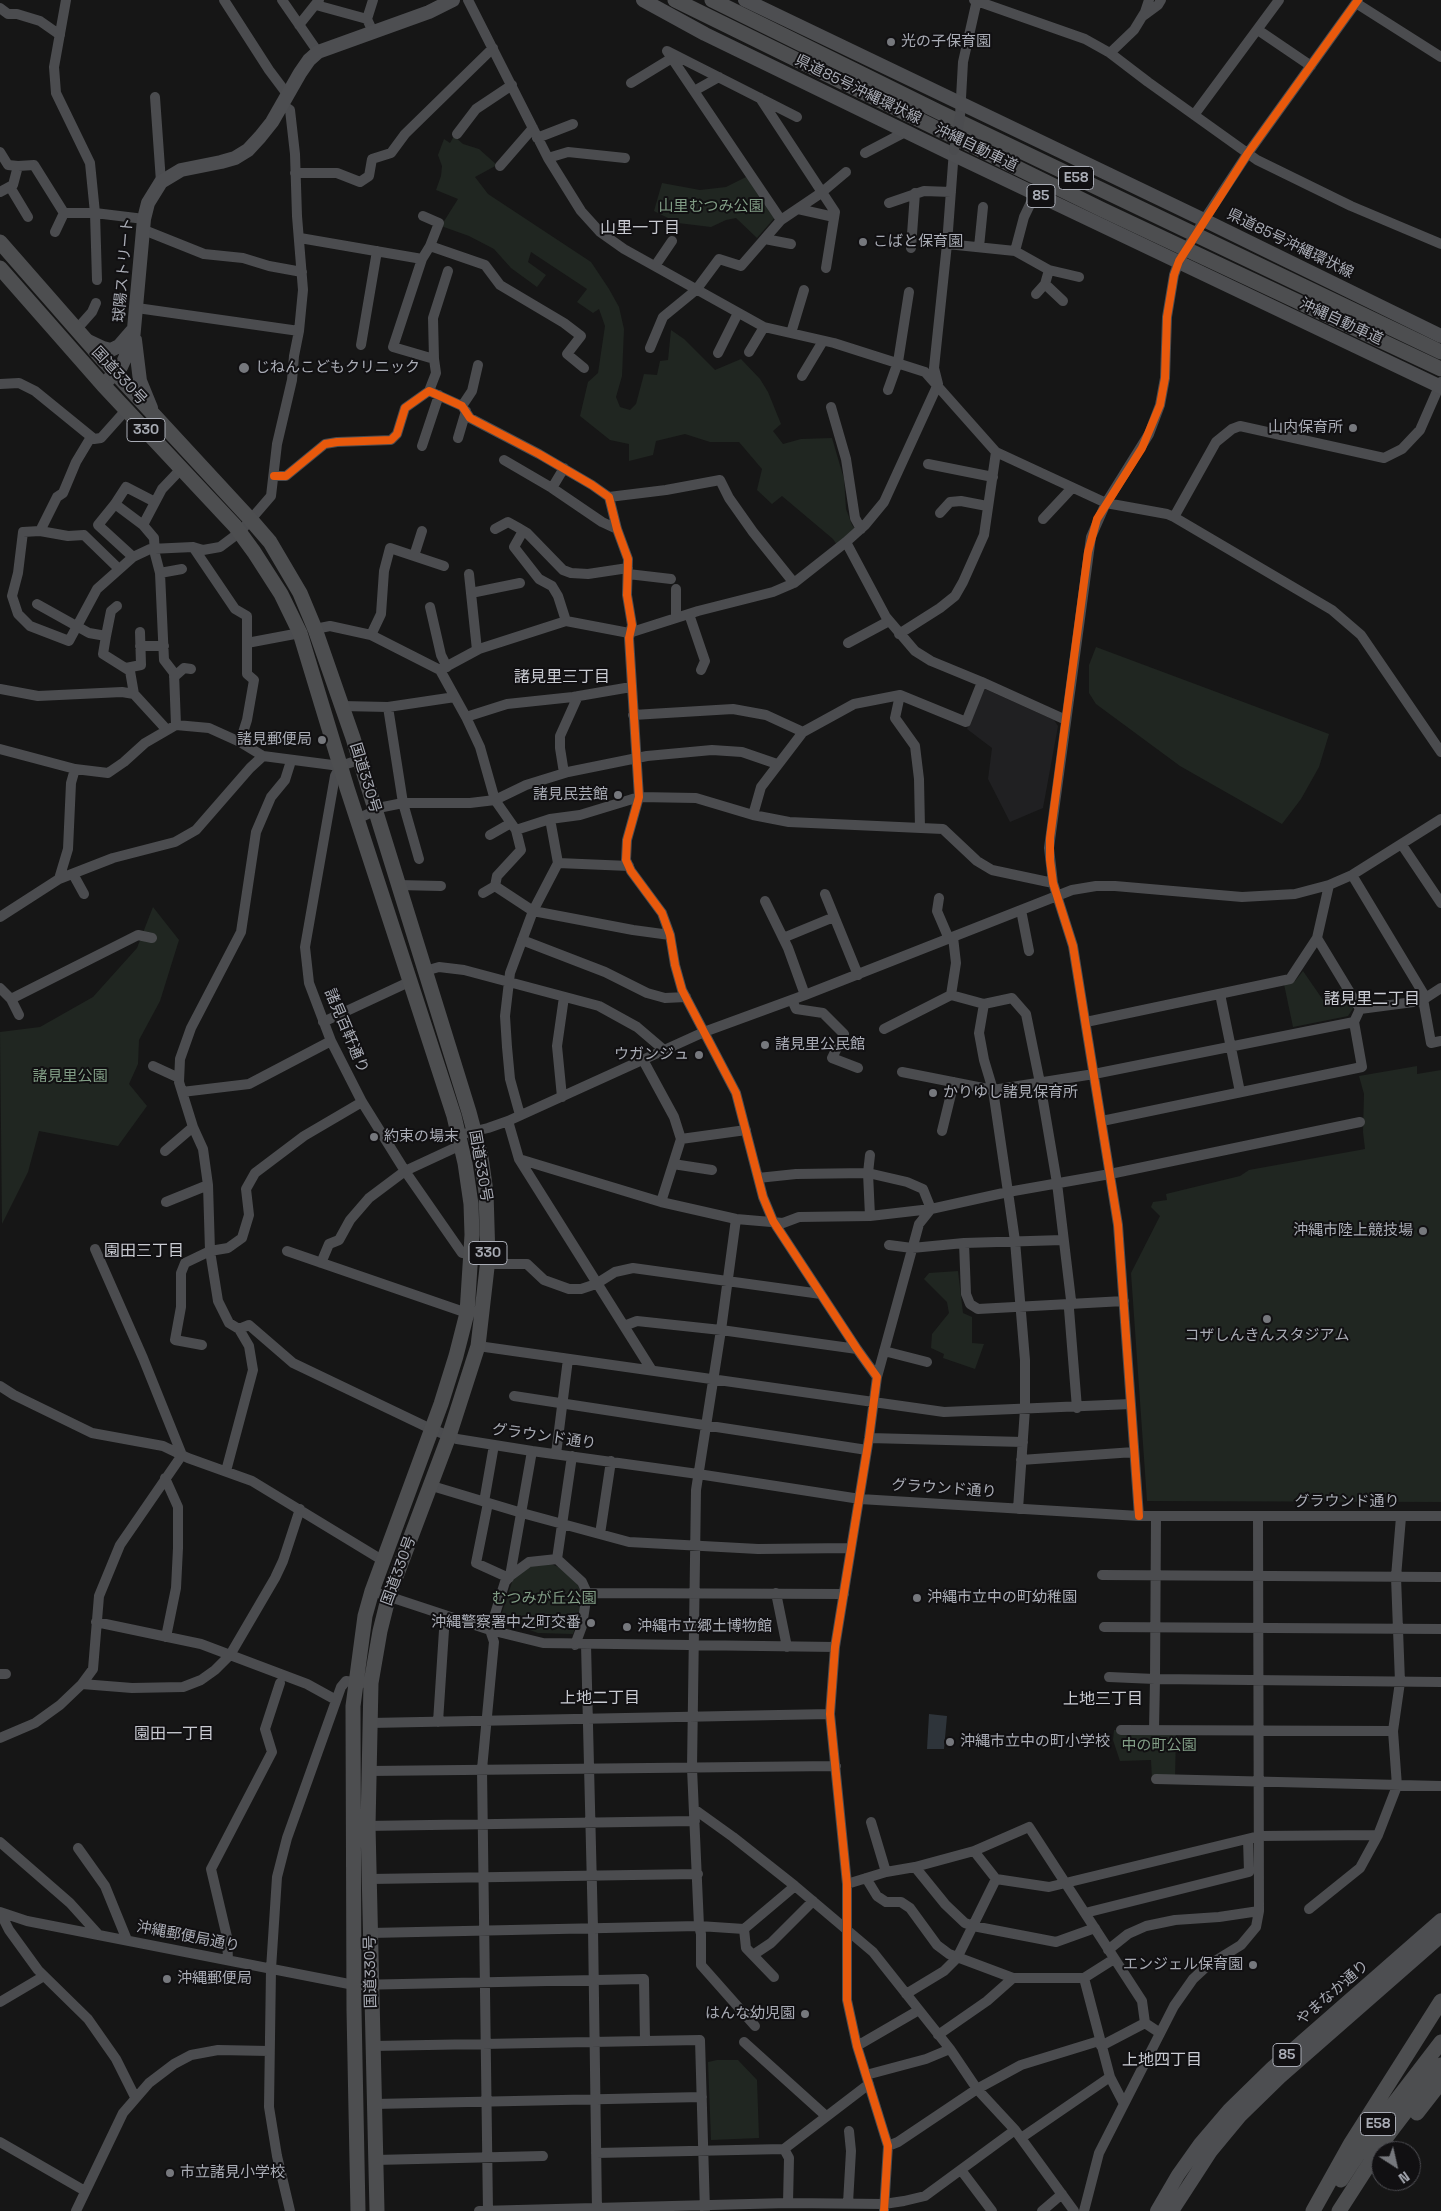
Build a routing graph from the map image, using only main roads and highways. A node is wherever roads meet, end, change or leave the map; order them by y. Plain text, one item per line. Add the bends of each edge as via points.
1 (453, 0) edge
2 (643, 0) edge
3 (675, 0) edge
4 (712, 0) edge
5 (745, 0) edge
6 (765, 5) edge
7 (0, 242) edge
8 (0, 268) edge
9 (136, 324) junction
10 (80, 334) junction
11 (1441, 336) edge
12 (1441, 352) edge
13 (1441, 369) edge
14 (116, 373) junction
15 (103, 385) junction
16 (1440, 385) edge
17 (153, 414) junction
18 (363, 1683) junction
19 (1441, 1920) edge
20 (1441, 1936) edge
21 (1441, 2001) edge
22 (1441, 2042) edge
23 (1441, 2066) edge
24 (1441, 2082) edge
25 (1396, 2141) edge
26 (1371, 2173) edge
27 (1192, 2178) junction
28 (358, 2211) edge
29 (377, 2211) edge
30 (1157, 2211) edge
31 (1172, 2211) edge
32 (1178, 2211) edge
33 (1313, 2211) edge
34 (1322, 2211) edge
35 (1338, 2211) edge
36 (1342, 2211) edge

1 - 9 main road, 球陽ストリート via 430,12 370,25 318,52 309,60 266,130 248,150 222,162 181,170 161,182 148,202 144,224
2 - 16 main road, 県道85号沖縄環状線 / 85 via 744,53 1035,194
3 - 13 highway, 沖縄自動車道 / E58 via 1103,210
4 - 12 highway, 沖縄自動車道 / E58 via 965,125
5 - 6 main road, 県道85号沖縄環状線
6 - 11 main road, 県道85号沖縄環状線 via 960,110 1204,220
7 - 10 highway, 国道330号 / 330
8 - 15 highway, 国道330号 / 330
9 - 10 main road via 128,338 112,350
9 - 14 main road, 球陽ストリート via 129,352
9 - 17 main road via 135,349 140,381
10 - 14 highway, 国道330号 / 330
14 - 15 main road, 球陽ストリート
14 - 17 highway, 国道330号 / 330
15 - 18 highway, 国道330号 / 330 via 240,532 277,588 300,633 460,1140 471,1204 467,1313 456,1356 372,1591 365,1616
17 - 18 highway, 国道330号 / 330 via 270,542 300,593 342,706 481,1157 486,1192 488,1261 478,1346 432,1486 389,1595
18 - 28 highway, 国道330号 / 330 via 353,1706
18 - 29 highway, 国道330号 / 330 via 370,1723 370,1986
19 - 30 main road, やまなか通り / 85 via 1228,2110 1184,2167
20 - 27 main road, やまなか通り / 85 via 1280,2077 1240,2116
21 - 33 highway via 1351,2143
22 - 34 highway, E58 via 1375,2128
23 - 35 highway, E58 via 1388,2135
24 - 25 highway
26 - 36 highway
27 - 31 main road, やまなか通り / 85
27 - 32 main road

